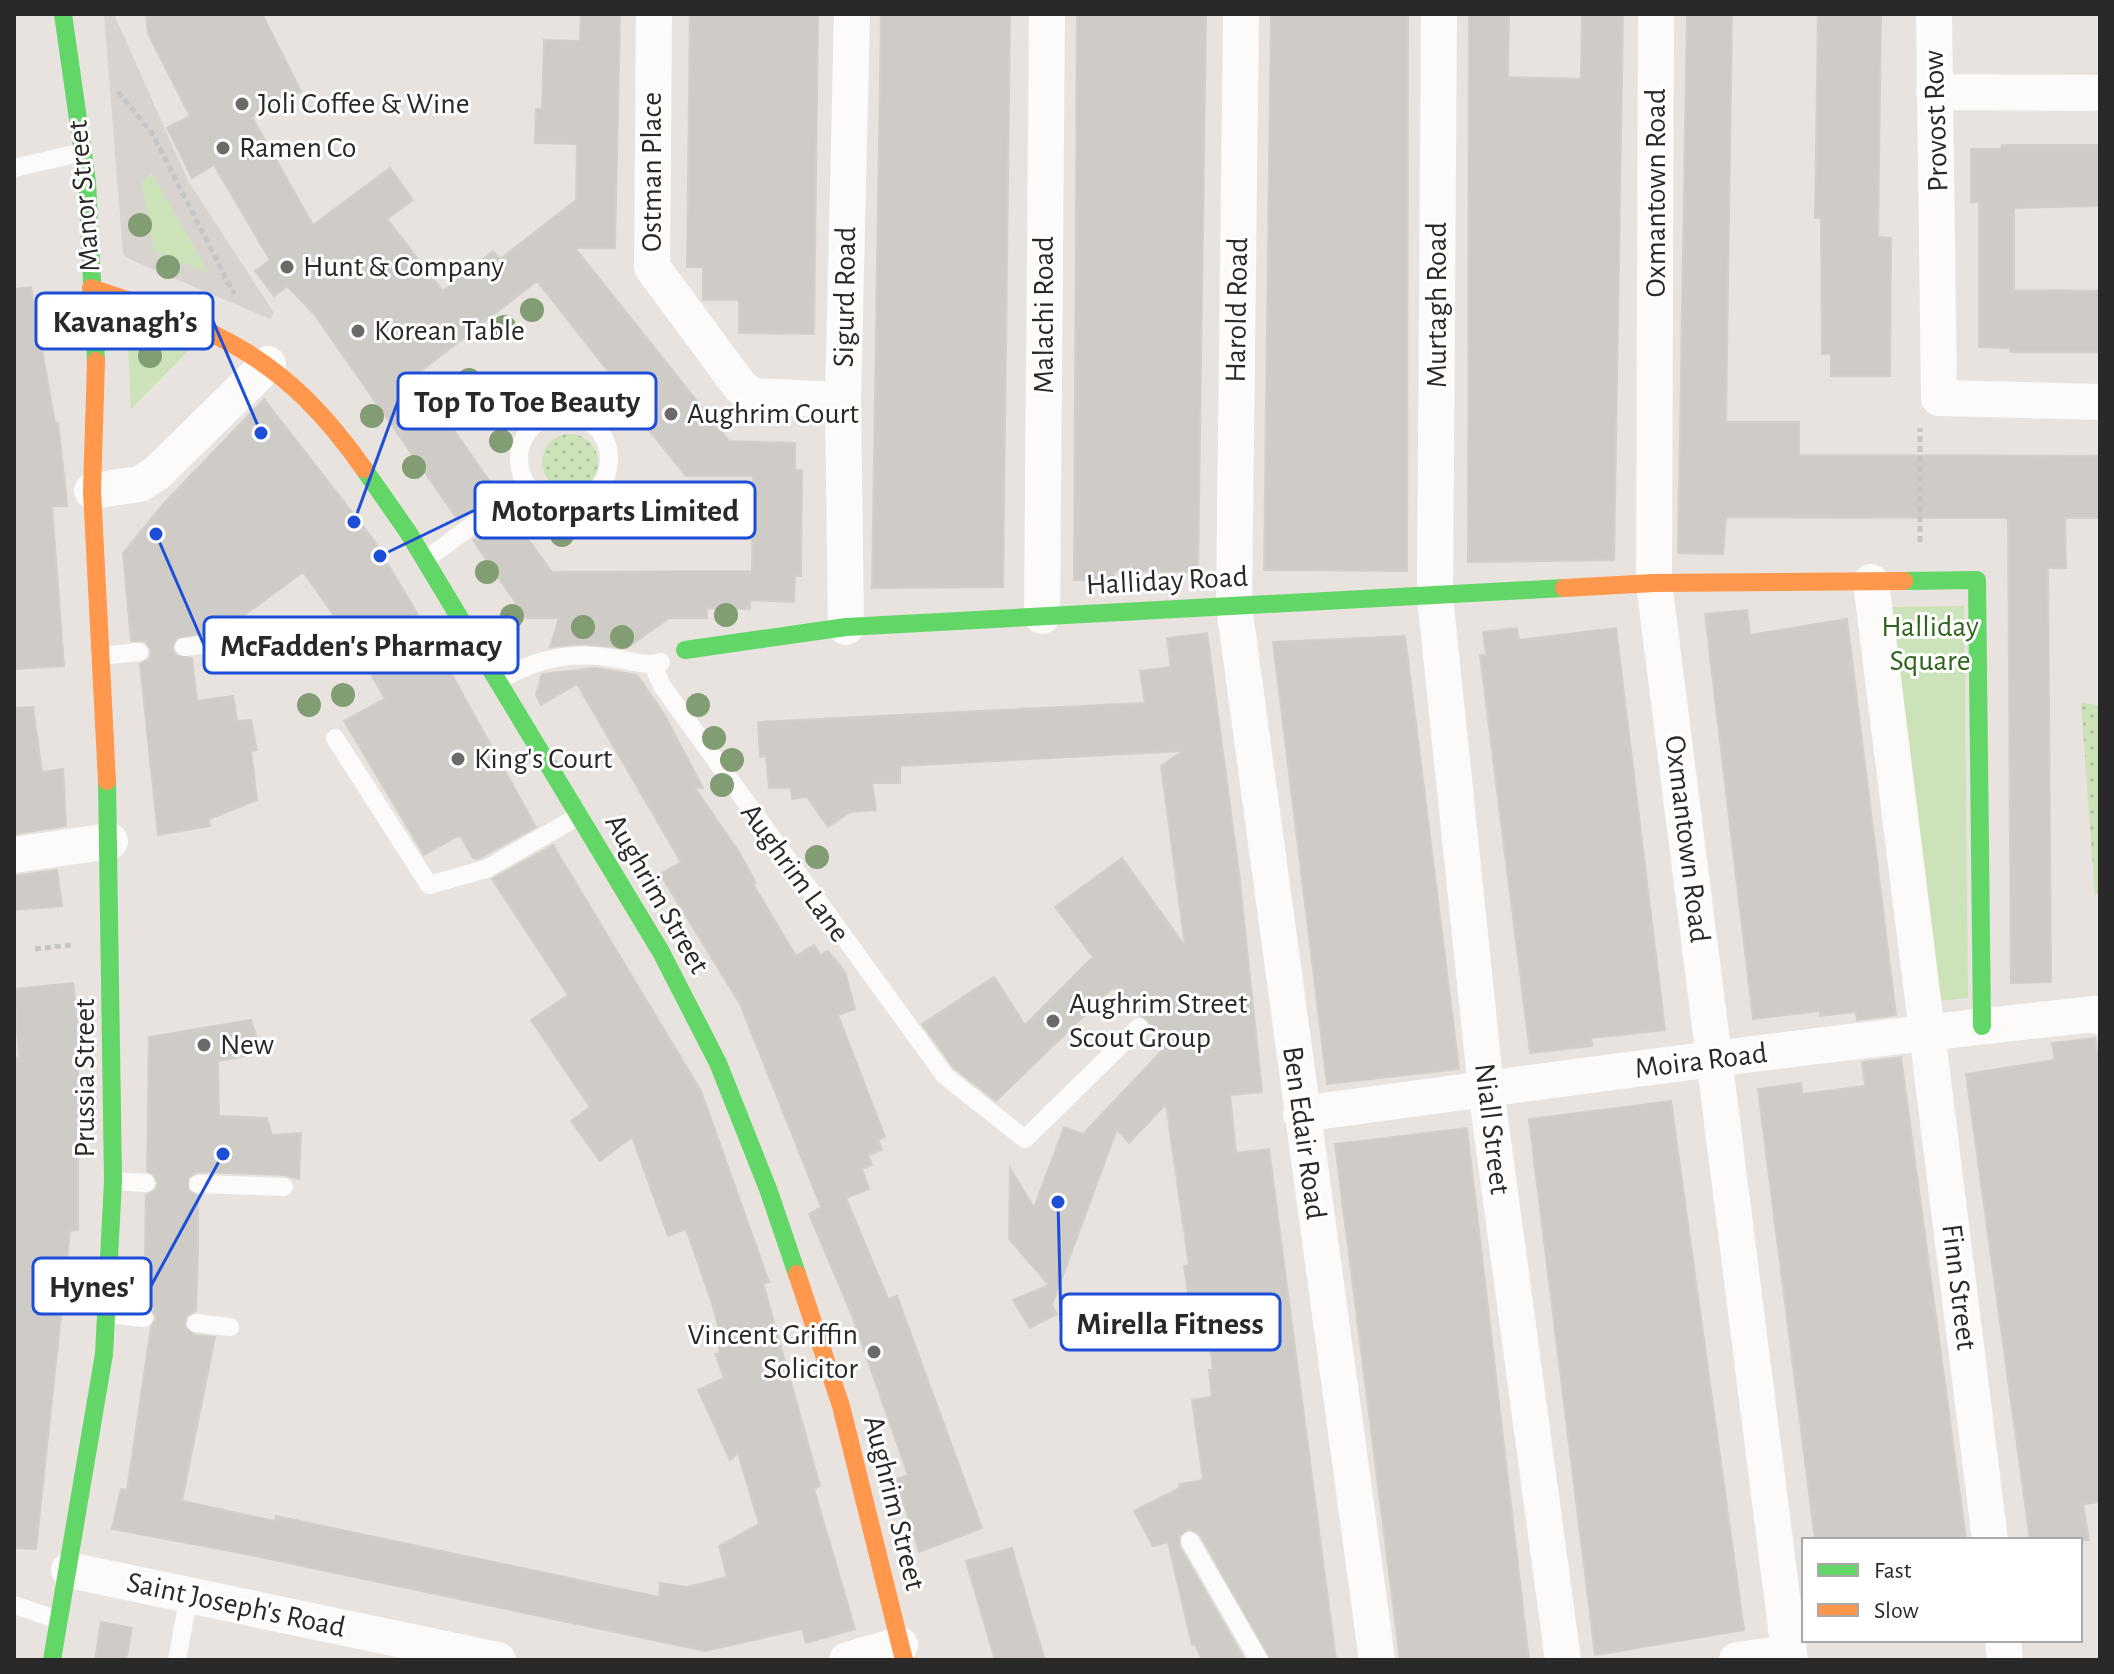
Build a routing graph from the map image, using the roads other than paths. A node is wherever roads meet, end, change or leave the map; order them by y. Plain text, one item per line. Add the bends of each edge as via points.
1 (63, 14) edge
2 (654, 14) edge
3 (852, 14) edge
4 (1047, 14) edge
5 (1241, 14) edge
6 (1439, 14) edge
7 (1656, 14) edge
8 (1934, 14) edge
9 (1934, 92) junction
10 (2100, 93) edge
11 (83, 152) junction
12 (14, 168) edge
13 (91, 288) junction
14 (260, 359) junction
15 (843, 400) junction
16 (2100, 402) edge
17 (527, 485) junction
18 (92, 491) junction
19 (425, 560) junction
20 (1871, 582) junction
21 (1654, 583) junction
22 (1435, 597) junction
23 (1234, 606) junction
24 (1042, 616) junction
25 (846, 627) junction
26 (227, 642) dead end
27 (184, 647) dead end
28 (685, 650) joint
29 (139, 652) dead end
30 (100, 656) junction
31 (653, 665) junction
32 (499, 681) junction
33 (335, 738) dead end
34 (579, 816) junction
35 (110, 841) junction
36 (14, 855) edge
37 (2100, 1017) edge
38 (1982, 1026) junction
39 (1139, 1027) dead end
40 (1929, 1033) junction
41 (1716, 1058) junction
42 (1486, 1089) junction
43 (1301, 1114) junction
44 (113, 1181) junction
45 (146, 1183) dead end
46 (198, 1184) dead end
47 (284, 1187) dead end
48 (107, 1314) junction
49 (144, 1318) dead end
50 (196, 1323) dead end
51 (230, 1327) dead end
52 (1990, 1538) edge
53 (1190, 1541) dead end
54 (69, 1570) junction
55 (189, 1595) junction
56 (14, 1605) edge
57 (59, 1620) junction
58 (902, 1652) edge
59 (1790, 1657) edge
60 (52, 1660) edge
61 (177, 1660) edge
62 (498, 1660) edge
63 (847, 1660) edge
64 (1259, 1660) edge
65 (1377, 1660) edge
66 (1563, 1660) edge
67 (1737, 1660) edge

1 - 11 main road, Manor Street
2 - 15 street, Ostman Place via 652,267 752,396
3 - 15 street, Sigurd Road
4 - 24 street, Malachi Road
5 - 23 street, Harold Road
6 - 22 street, Murtagh Road
7 - 21 street, Oxmantown Road
8 - 9 street, Provost Row
9 - 10 street
9 - 16 street, Provost Row via 1939,398
11 - 12 lane
11 - 13 main road, Manor Street
13 - 14 main road, Aughrim Street via 197,325
13 - 18 main road, Manor Street via 97,387
14 - 18 street via 157,473 140,484
14 - 19 main road, Aughrim Street via 329,425
15 - 25 street, Sigurd Road
17 - 17 lane via 519,458 528,431 539,422 566,414 592,424 602,435 608,465 595,492 567,504 537,496
17 - 19 lane
18 - 30 main road, Prussia Street
19 - 32 main road, Aughrim Street
20 - 21 main road
20 - 38 main road via 1977,580
20 - 40 street
21 - 22 main road, Halliday Road
21 - 41 street, Oxmantown Road
22 - 23 main road, Halliday Road
22 - 42 street, Niall Street
23 - 24 main road, Halliday Road
23 - 43 street, Ben Edair Road
24 - 25 main road, Halliday Road
25 - 28 main road, Halliday Road
26 - 27 lane
28 - 31 lane
29 - 30 lane
30 - 35 main road, Prussia Street
31 - 32 lane via 607,657 557,657 521,667
31 - 39 lane, Aughrim Lane via 662,686 795,874 945,1076 1025,1139
32 - 34 main road, Aughrim Street
33 - 34 lane via 429,885 486,869
34 - 58 main road, Aughrim Street via 661,952 741,1117 841,1406
35 - 36 street
35 - 44 main road, Prussia Street
37 - 38 street, Moira Road
38 - 40 street, Moira Road
40 - 41 street, Moira Road
40 - 52 street, Finn Street
41 - 42 street, Moira Road
41 - 59 street, Oxmantown Road
42 - 43 street, Moira Road
42 - 66 street, Niall Street
43 - 65 street, Ben Edair Road
44 - 45 lane
44 - 48 main road, Prussia Street
46 - 47 lane
48 - 49 lane
48 - 54 main road, Prussia Street
50 - 51 lane
53 - 64 lane
54 - 55 street, Saint Joseph's Road
54 - 57 main road, Prussia Street
55 - 61 lane
55 - 62 street, Saint Joseph's Road
56 - 57 lane
57 - 60 main road, Prussia Street
58 - 63 street
59 - 67 street

